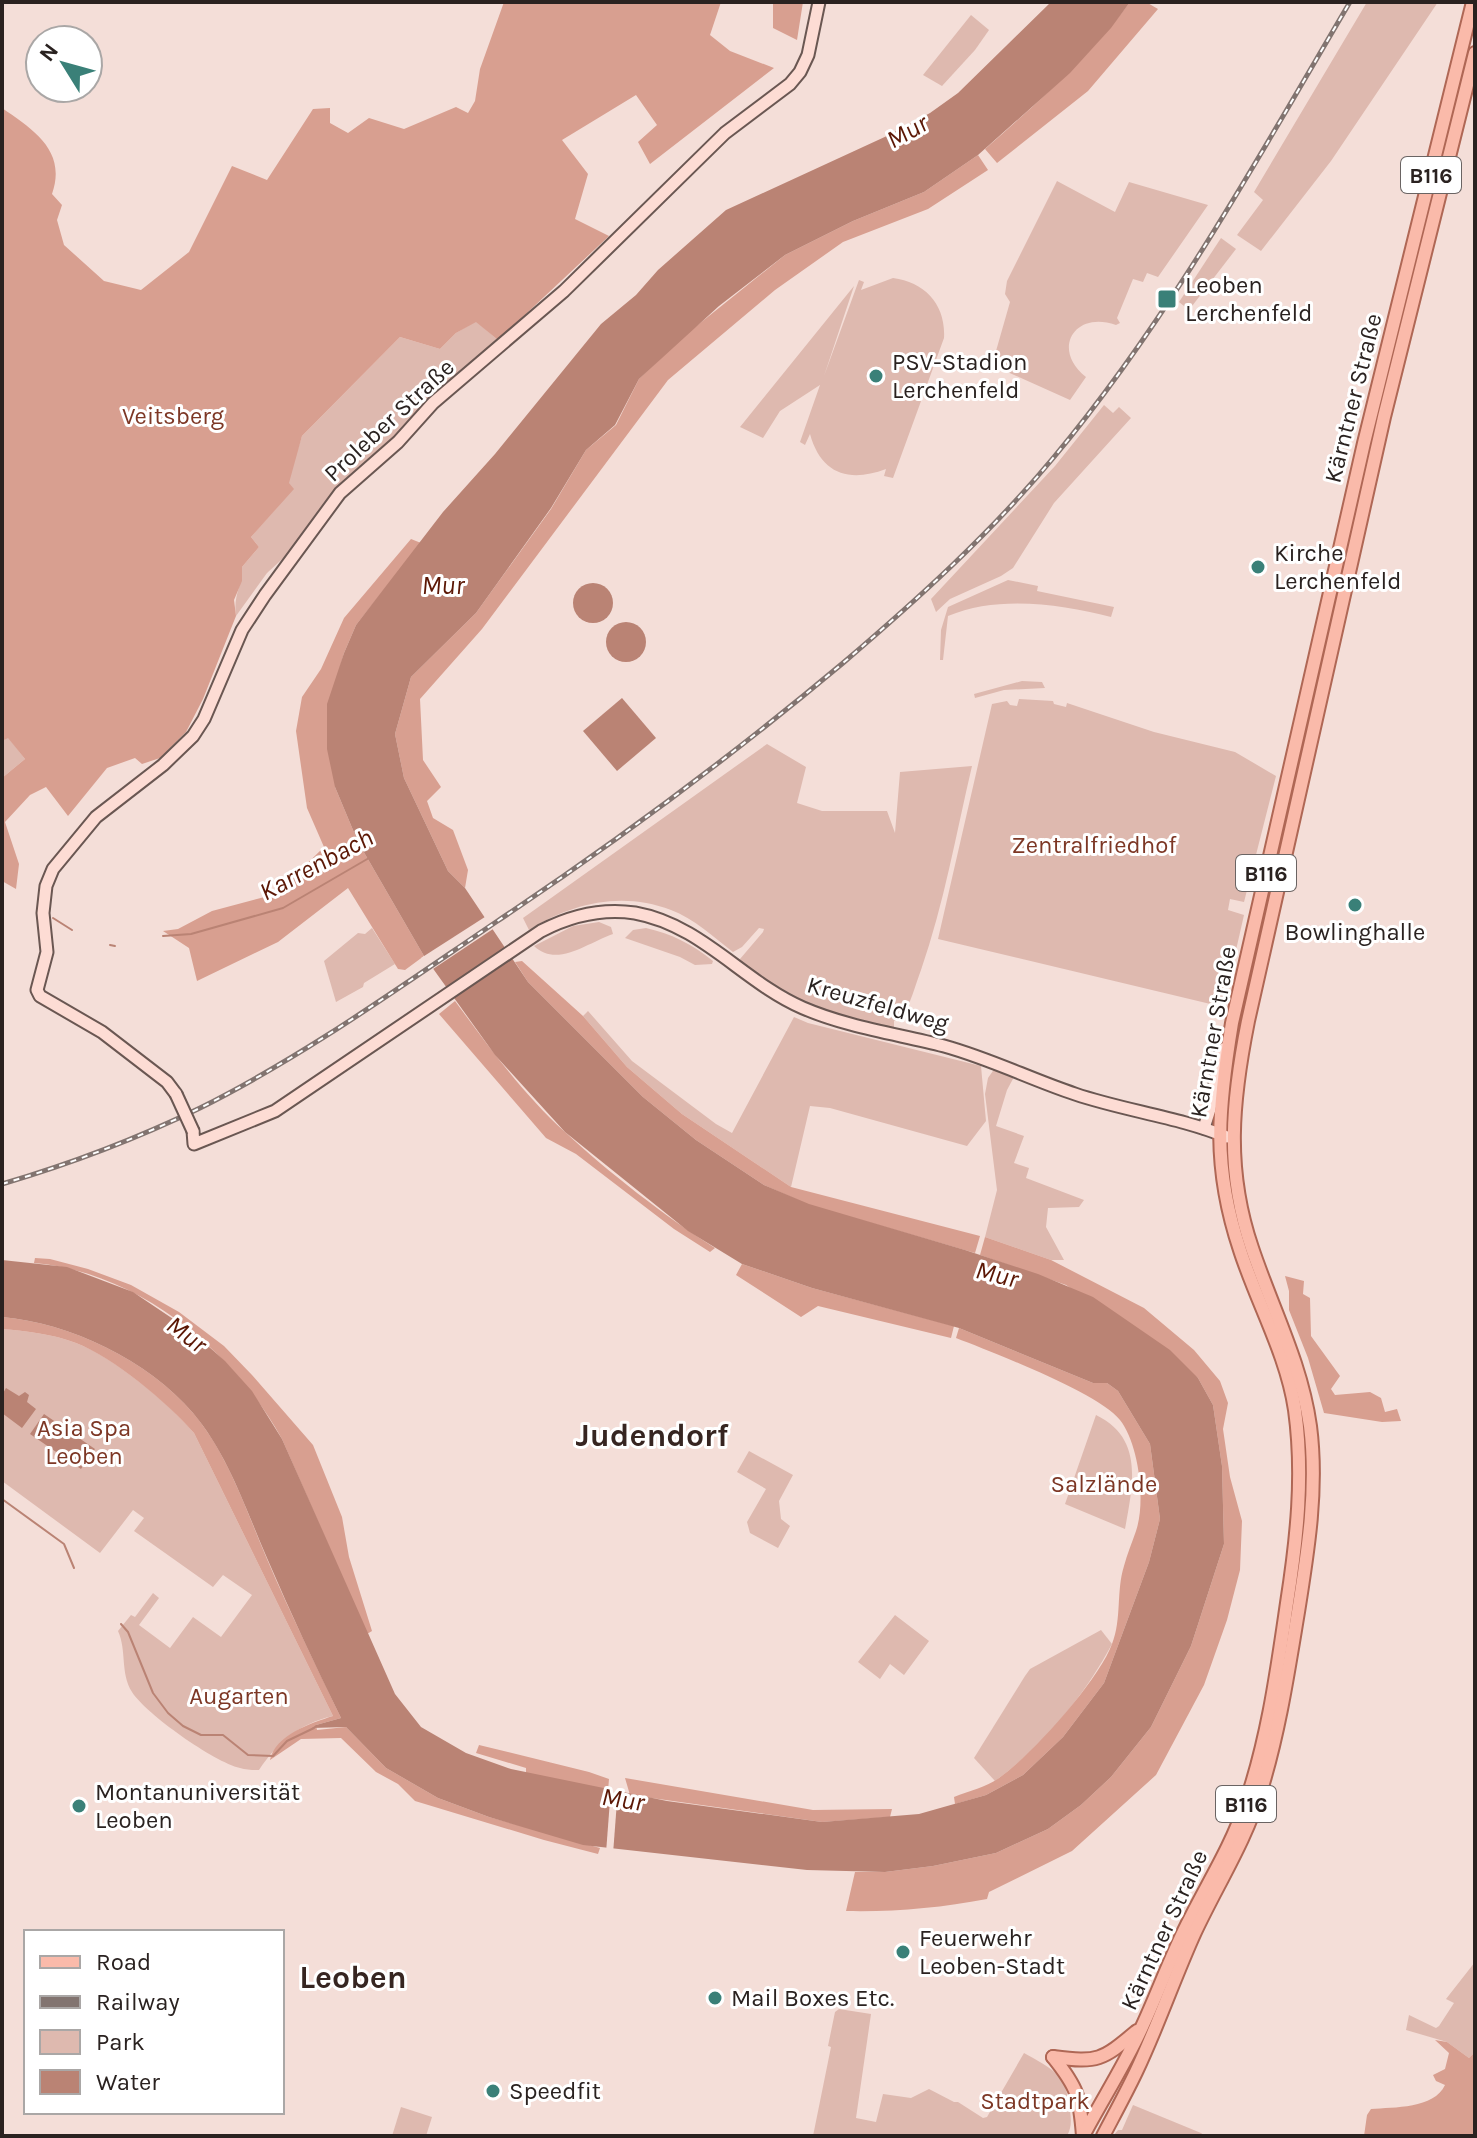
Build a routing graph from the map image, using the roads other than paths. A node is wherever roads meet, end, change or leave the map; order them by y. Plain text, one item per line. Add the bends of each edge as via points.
1 (819, 2) edge
2 (1473, 2) edge
3 (1475, 53) edge
4 (1228, 1047) junction
5 (1204, 1128) junction
6 (1218, 1133) junction
7 (1232, 1139) junction
8 (194, 1144) joint
9 (1142, 2026) junction
10 (1083, 2136) edge
11 (1103, 2136) edge

1 - 8 main road, Proleber Straße, bridge via 808,55 790,84 725,133 554,300 433,403 340,493 247,621 193,736 96,817 49,877 43,913 47,952 37,982 40,996 102,1032 167,1082 193,1131
2 - 4 main road, Kärntner Straße / B116 via 1361,454
3 - 7 main road, Kärntner Straße / B116 via 1388,401 1296,807 1243,1046
4 - 5 main road via 1221,1050
4 - 6 main road, Kärntner Straße / B116
5 - 6 main road, Kreuzfeldweg
5 - 8 main road, Kreuzfeldweg via 1100,1102 992,1060 803,1008 752,980 675,925 634,913 592,913 541,931 275,1111
6 - 7 main road, Kreuzfeldweg
6 - 9 main road, Kärntner Straße / B116 via 1232,1224 1294,1406 1298,1522 1276,1678 1252,1784 1233,1837 1176,1946
7 - 11 main road, Kärntner Straße / B116 via 1247,1231 1296,1362 1310,1425 1313,1497 1305,1566 1276,1734 1253,1813
9 - 10 main road, Kärntner Straße / B116
9 - 10 main road via 1106,2056 1085,2061 1053,2057 1080,2101

